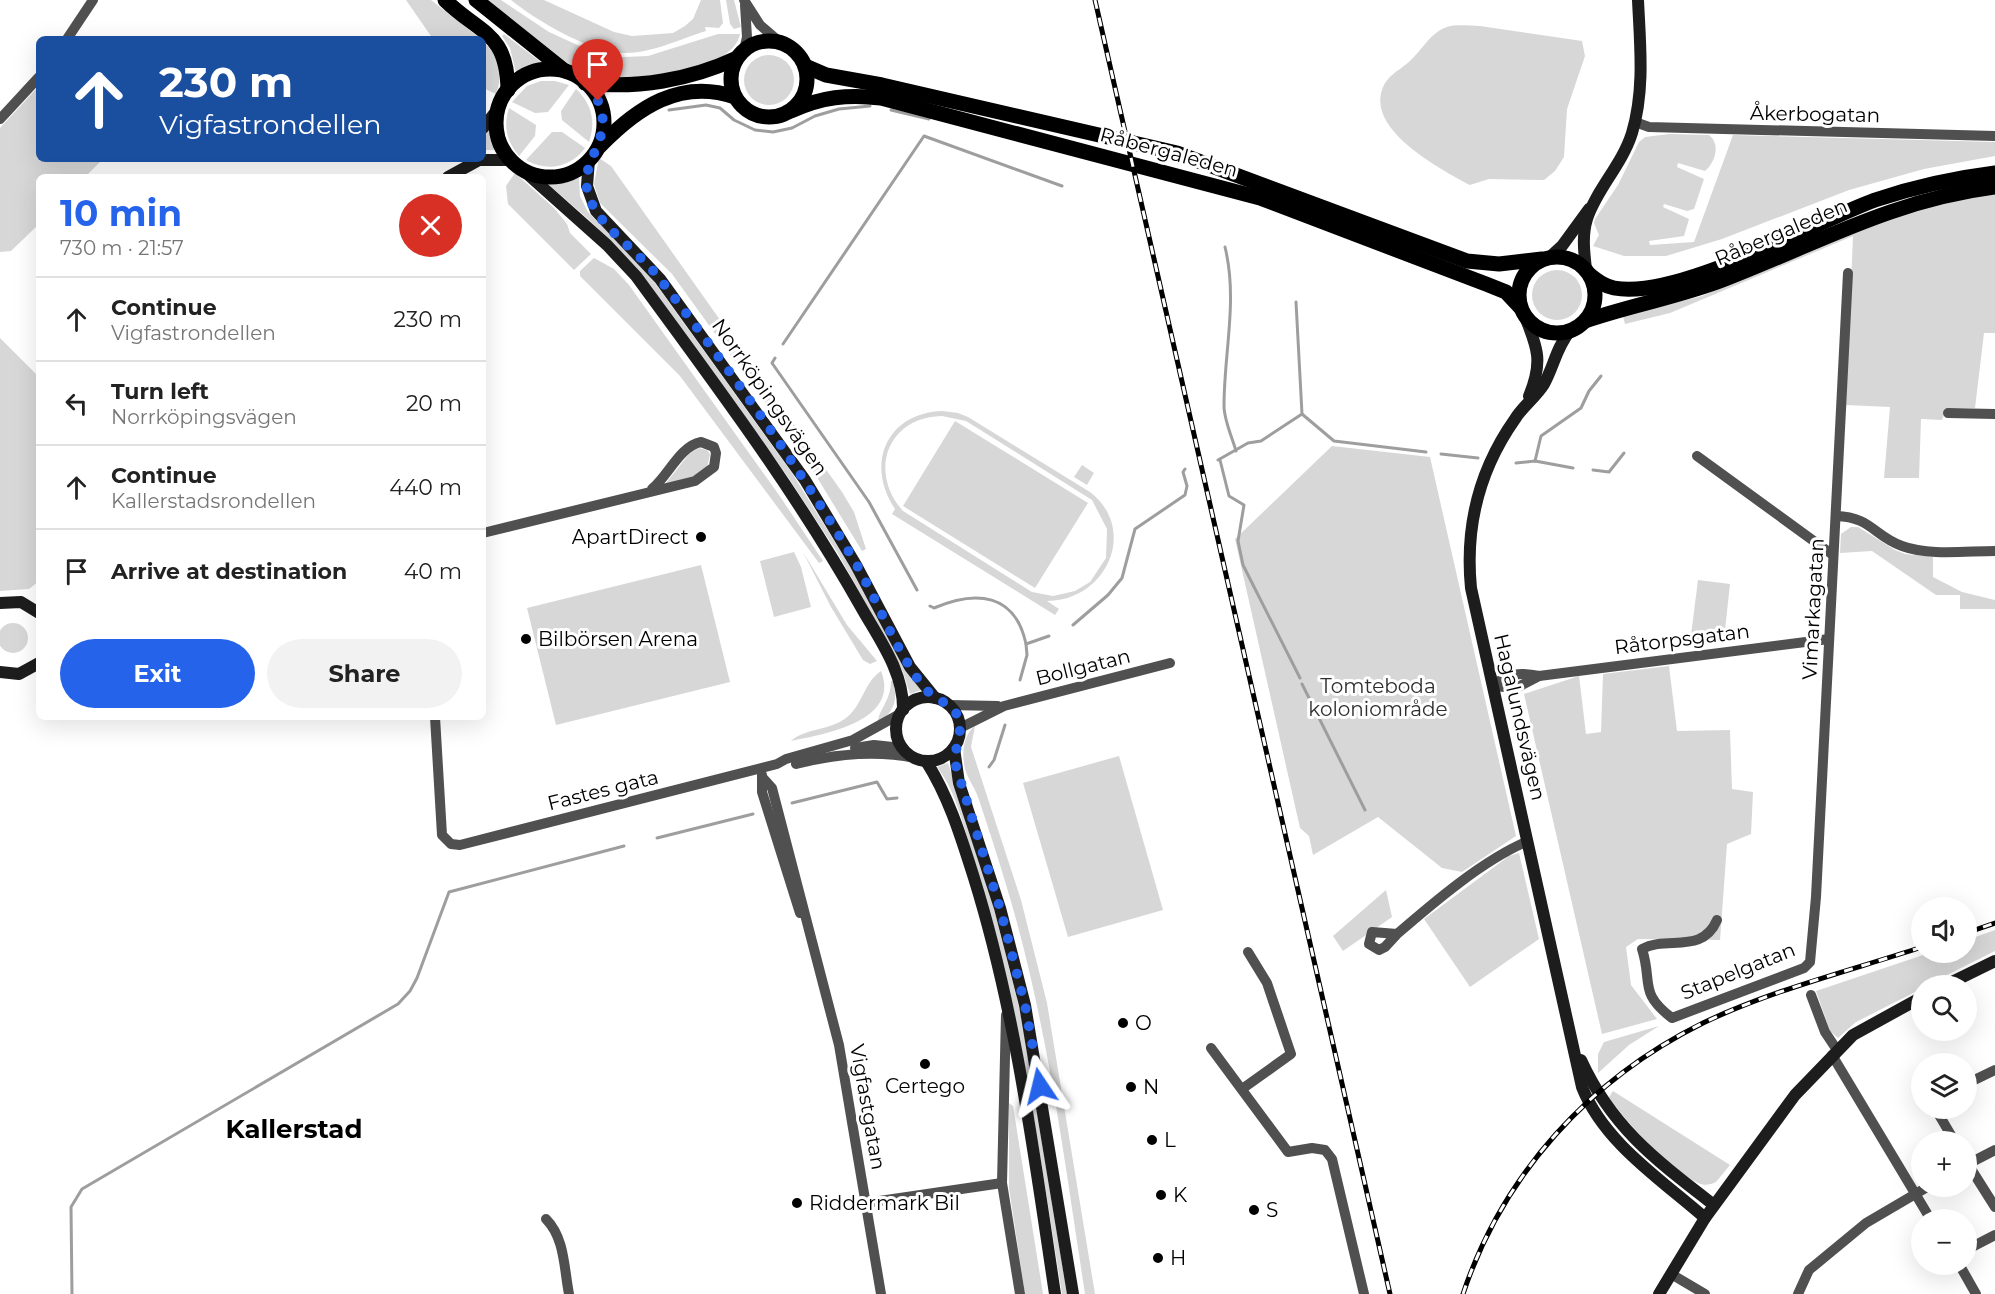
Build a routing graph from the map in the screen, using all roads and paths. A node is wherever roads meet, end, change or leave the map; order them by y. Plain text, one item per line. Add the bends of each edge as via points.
1 (93, 0) edge
2 (445, 0) edge
3 (476, 0) edge
4 (1638, 0) edge
5 (744, 1) edge
6 (70, 36) edge
7 (781, 43) junction
8 (740, 54) junction
9 (805, 66) junction
10 (568, 73) junction
11 (36, 79) edge
12 (585, 83) junction
13 (508, 90) junction
14 (735, 97) junction
15 (498, 109) junction
16 (791, 111) junction
17 (0, 119) edge
18 (1635, 123) junction
19 (486, 124) edge
20 (1995, 136) edge
21 (593, 154) junction
22 (486, 160) edge
23 (510, 160) junction
24 (475, 162) edge
25 (523, 170) junction
26 (1995, 173) edge
27 (452, 174) edge
28 (1995, 187) edge
29 (1592, 206) junction
30 (1546, 258) junction
31 (1588, 272) junction
32 (1848, 273) dead end
33 (1523, 312) junction
34 (1585, 321) junction
35 (1570, 331) junction
36 (1525, 406) junction
37 (1948, 413) dead end
38 (1995, 414) edge
39 (1696, 456) dead end
40 (652, 489) junction
41 (1836, 516) junction
42 (486, 532) edge
43 (1995, 551) edge
44 (1833, 555) junction
45 (36, 598) edge
46 (21, 602) junction
47 (0, 603) edge
48 (36, 611) edge
49 (1829, 639) junction
50 (1170, 663) dead end
51 (36, 665) edge
52 (1, 673) edge
53 (1493, 686) junction
54 (935, 698) junction
55 (949, 705) junction
56 (1004, 706) junction
57 (901, 712) junction
58 (435, 720) edge
59 (960, 728) junction
60 (902, 748) junction
61 (954, 748) junction
62 (814, 759) junction
63 (920, 759) junction
64 (777, 764) junction
65 (762, 773) junction
66 (1528, 841) junction
67 (1717, 920) dead end
68 (1397, 934) dead end
69 (1812, 946) joint
70 (1248, 952) dead end
71 (1995, 961) edge
72 (1966, 975) edge
73 (1811, 995) dead end
74 (1006, 999) junction
75 (1911, 1003) edge
76 (1575, 1046) junction
77 (1211, 1048) dead end
78 (1834, 1053) junction
79 (1995, 1070) edge
80 (1977, 1079) edge
81 (1242, 1089) junction
82 (1995, 1150) edge
83 (1977, 1158) edge
84 (1977, 1179) edge
85 (1002, 1183) junction
86 (1911, 1185) edge
87 (1911, 1197) edge
88 (866, 1203) junction
89 (1714, 1206) junction
90 (1995, 1207) edge
91 (1705, 1218) junction
92 (546, 1219) dead end
93 (1995, 1235) edge
94 (1977, 1244) edge
95 (1671, 1274) junction
96 (1965, 1275) edge
97 (569, 1294) edge
98 (880, 1294) edge
99 (1020, 1294) edge
100 (1055, 1294) edge
101 (1073, 1294) edge
102 (1364, 1294) edge
103 (1659, 1294) edge
104 (1705, 1294) edge
105 (1798, 1294) edge
106 (1976, 1294) edge

1 - 6 street
2 - 13 main road via 500,48 506,61
3 - 10 main road
4 - 18 main road via 1641,74
5 - 7 street via 760,25
5 - 8 street via 747,37
7 - 8 main road via 765,41
7 - 9 main road via 798,54
8 - 12 main road via 705,71 654,82 609,86
8 - 14 main road via 731,77
9 - 16 main road via 807,86
9 - 30 main road, Råbergaleden via 826,75 1177,153 1467,261 1499,264
10 - 12 main road
10 - 13 main road via 533,73
11 - 17 street
12 - 21 main road via 602,111 603,133
13 - 15 main road
14 - 16 main road via 750,113 760,117 771,118
14 - 21 main road via 710,91 656,101 624,120
15 - 19 main road
15 - 23 main road via 497,132
16 - 33 main road, Råbergaleden via 832,97 881,98 1193,179 1260,198 1506,292
18 - 20 street, Åkerbogatan via 1649,127
18 - 29 main road via 1620,162
21 - 25 main road via 571,173 557,177
21 - 54 main road, Norrköpingsvägen via 586,186 596,211 660,279 805,480 910,667
22 - 23 main road
23 - 25 main road
24 - 27 main road
25 - 57 main road, Norrköpingsvägen via 608,245 636,276 794,495 891,662 903,695
26 - 31 main road, Råbergaleden via 1950,180 1878,200 1682,280 1624,289 1607,286
28 - 34 main road, Råbergaleden via 1919,201 1882,213 1707,285
29 - 30 main road via 1563,246
29 - 31 main road via 1585,230
30 - 31 main road via 1569,258
30 - 33 main road via 1532,266 1522,279 1519,291
31 - 34 main road via 1595,299
32 - 41 street, Vimarkagatan
33 - 35 main road via 1534,326 1545,331
33 - 36 main road, Hagalundsvägen via 1534,340 1538,368
34 - 35 main road
35 - 36 main road, Hagalundsvägen via 1560,343 1544,384
36 - 53 main road, Hagalundsvägen via 1498,445 1484,475 1470,535 1471,588
37 - 38 street
39 - 44 street
40 - 40 street via 695,481 710,472 716,460 714,447 701,442 691,445
40 - 42 street
41 - 43 street via 1861,520 1896,544 1912,549
41 - 44 street, Vimarkagatan
44 - 49 street, Vimarkagatan
45 - 46 main road
46 - 47 main road
46 - 48 main road
49 - 53 street, Råtorpsgatan via 1539,676 1516,674
49 - 69 street, Vimarkagatan
50 - 56 street, Bollgatan
51 - 52 main road via 19,674
53 - 66 main road, Hagalundsvägen
54 - 55 main road
54 - 57 main road via 916,699
55 - 56 street, Bollgatan
55 - 59 main road
56 - 59 street, Bollgatan
57 - 60 main road via 897,731
57 - 64 street, Fastes gata via 853,740
58 - 65 street, Fastes gata via 442,835 451,844
59 - 61 main road
60 - 62 street, Fastes gata via 858,747
60 - 63 main road
61 - 63 main road via 945,756
61 - 101 main road via 959,783 1000,908 1025,1005
62 - 63 street, Fastes gata via 880,753
62 - 64 street, Fastes gata via 788,766
63 - 74 main road via 948,800 986,918
64 - 65 street, Fastes gata
65 - 88 street, Vigfastgatan via 772,788 839,1045
66 - 68 street via 1508,850 1436,901
66 - 76 main road, Hagalundsvägen
67 - 69 street, Stapelgatan via 1705,936 1695,941 1642,949 1649,993 1672,1018 1804,968 1810,962
70 - 81 street via 1267,983 1291,1054
71 - 72 main road
73 - 78 street
74 - 85 street
74 - 100 main road
75 - 78 main road via 1862,1030
76 - 89 main road, Hagalundsvägen via 1613,1117
76 - 91 main road, Hagalundsvägen via 1585,1094 1604,1125
77 - 81 street
78 - 86 street
78 - 89 main road via 1783,1110
79 - 80 street
81 - 102 street via 1288,1152 1325,1150 1332,1160
82 - 83 street
84 - 90 street
85 - 88 street
85 - 99 street
87 - 105 street via 1866,1223 1809,1270
88 - 98 street, Vigfastgatan
89 - 91 main road
91 - 95 main road
92 - 97 street via 555,1228 560,1243
93 - 94 street
95 - 103 main road
95 - 104 street
96 - 106 street

